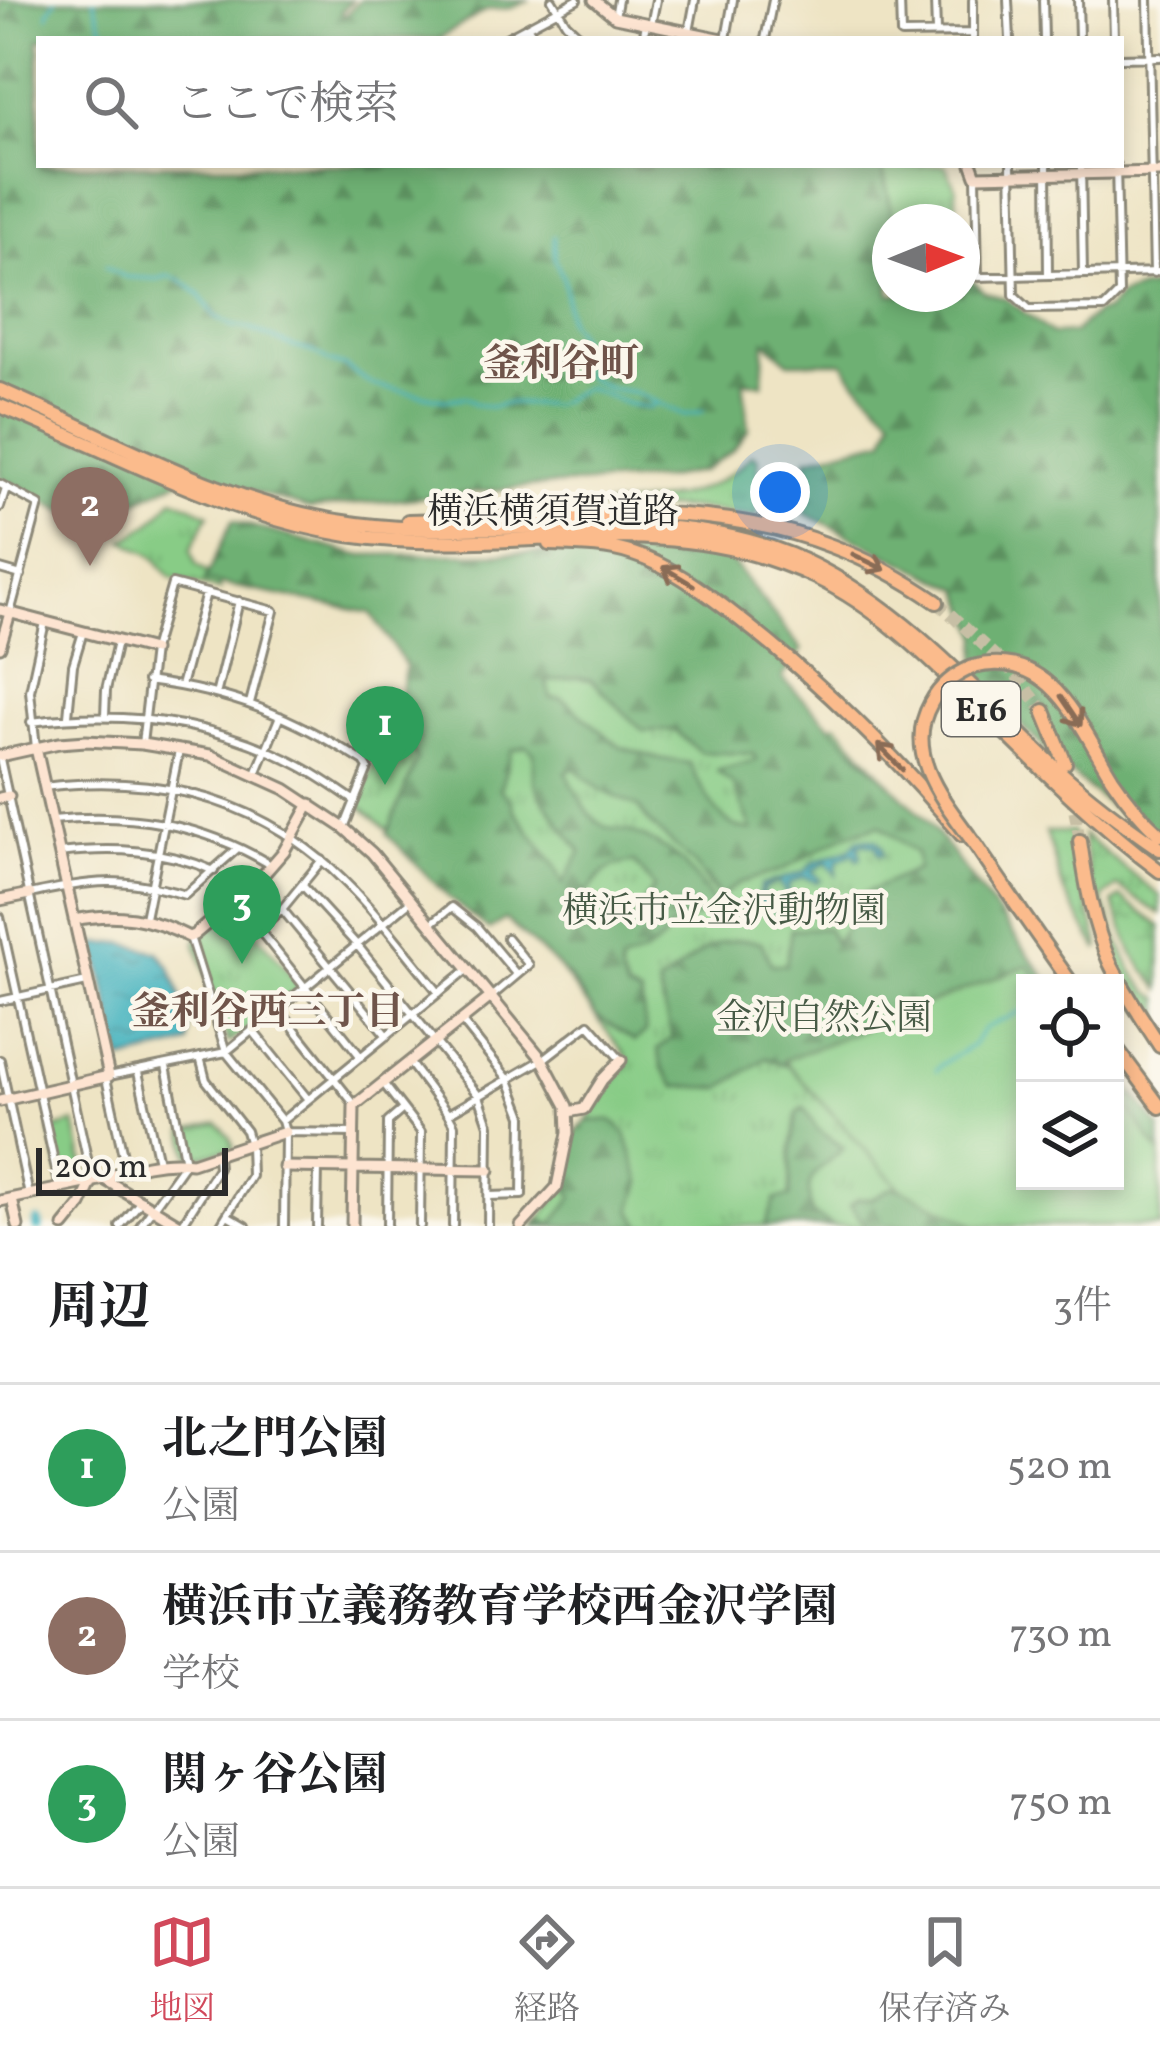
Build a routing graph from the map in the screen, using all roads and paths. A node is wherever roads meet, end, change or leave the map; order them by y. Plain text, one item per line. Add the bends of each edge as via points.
1 (552, 0) edge
2 (577, 0) edge
3 (594, 0) edge
4 (618, 0) edge
5 (656, 0) edge
6 (695, 0) edge
7 (733, 0) edge
8 (773, 0) edge
9 (900, 0) edge
10 (935, 0) edge
11 (973, 0) edge
12 (1008, 0) edge
13 (1043, 0) edge
14 (1078, 0) edge
15 (1113, 0) edge
16 (1148, 0) edge
17 (558, 11) junction
18 (615, 17) junction
19 (648, 25) junction
20 (528, 28) junction
21 (689, 33) junction
22 (936, 33) junction
23 (511, 36) edge
24 (534, 36) edge
25 (580, 36) edge
26 (644, 36) edge
27 (707, 36) edge
28 (726, 36) edge
29 (766, 36) edge
30 (973, 36) edge
31 (1010, 36) edge
32 (1044, 36) edge
33 (1078, 36) edge
34 (1114, 36) edge
35 (1124, 58) edge
36 (1149, 58) junction
37 (1160, 58) edge
38 (1047, 169) edge
39 (1081, 169) edge
40 (1116, 169) edge
41 (974, 170) edge
42 (1011, 170) edge
43 (1156, 172) edge
44 (1157, 273) edge
45 (1083, 274) junction
46 (1118, 274) junction
47 (1048, 275) junction
48 (1013, 276) junction
49 (0, 390) edge
50 (0, 406) edge
51 (118, 451) junction
52 (3, 486) edge
53 (0, 507) edge
54 (299, 513) junction
55 (279, 514) junction
56 (352, 536) junction
57 (745, 545) junction
58 (790, 560) junction
59 (0, 569) edge
60 (20, 575) junction
61 (206, 593) junction
62 (239, 601) junction
63 (937, 602) tunnel mouth
64 (5, 611) edge
65 (45, 622) junction
66 (83, 632) junction
67 (117, 641) junction
68 (0, 647) edge
69 (153, 650) junction
70 (147, 681) junction
71 (182, 686) junction
72 (216, 692) junction
73 (250, 703) junction
74 (1044, 712) tunnel mouth
75 (105, 716) junction
76 (280, 716) junction
77 (68, 717) junction
78 (143, 718) junction
79 (32, 722) junction
80 (142, 744) junction
81 (36, 748) junction
82 (265, 749) junction
83 (179, 751) junction
84 (0, 758) edge
85 (1065, 763) dead end
86 (256, 774) junction
87 (44, 787) junction
88 (170, 789) junction
89 (4, 797) edge
90 (355, 801) junction
91 (310, 804) junction
92 (52, 820) junction
93 (164, 822) junction
94 (344, 828) junction
95 (1160, 835) edge
96 (292, 838) junction
97 (1080, 841) tunnel mouth
98 (238, 848) junction
99 (1160, 849) edge
100 (59, 853) junction
101 (158, 854) junction
102 (322, 860) junction
103 (271, 866) junction
104 (215, 871) junction
105 (1160, 871) edge
106 (66, 886) junction
107 (152, 886) junction
108 (303, 886) junction
109 (30, 894) junction
110 (0, 900) edge
111 (412, 900) junction
112 (236, 902) junction
113 (282, 909) junction
114 (1020, 910) junction
115 (0, 917) edge
116 (145, 918) junction
117 (74, 920) junction
118 (432, 923) junction
119 (383, 925) junction
120 (259, 930) junction
121 (190, 937) junction
122 (507, 938) dead end
123 (357, 946) junction
124 (331, 967) junction
125 (468, 969) junction
126 (1065, 974) edge
127 (517, 975) junction
128 (87, 982) junction
129 (305, 987) junction
130 (52, 990) junction
131 (439, 993) junction
132 (492, 995) junction
133 (17, 997) junction
134 (0, 1001) edge
135 (279, 1009) junction
136 (413, 1016) junction
137 (461, 1020) junction
138 (253, 1030) junction
139 (387, 1036) junction
140 (434, 1042) junction
141 (1160, 1046) edge
142 (226, 1052) junction
143 (200, 1057) junction
144 (361, 1057) junction
145 (1124, 1058) edge
146 (542, 1059) junction
147 (0, 1060) edge
148 (621, 1060) joint
149 (409, 1062) junction
150 (166, 1065) junction
151 (138, 1072) junction
152 (107, 1077) junction
153 (334, 1078) junction
154 (509, 1080) junction
155 (382, 1083) junction
156 (72, 1086) junction
157 (39, 1093) junction
158 (478, 1096) junction
159 (308, 1099) junction
160 (4, 1100) edge
161 (356, 1105) junction
162 (1160, 1107) edge
163 (403, 1109) junction
164 (568, 1112) junction
165 (448, 1114) junction
166 (284, 1126) junction
167 (354, 1133) junction
168 (250, 1145) junction
169 (217, 1156) junction
170 (185, 1162) junction
171 (158, 1164) junction
172 (284, 1167) junction
173 (318, 1168) junction
174 (353, 1168) junction
175 (388, 1168) junction
176 (421, 1169) junction
177 (126, 1170) junction
178 (454, 1170) junction
179 (489, 1170) junction
180 (98, 1180) junction
181 (60, 1188) junction
182 (28, 1195) junction
183 (489, 1196) junction
184 (6, 1200) edge
185 (147, 1203) junction
186 (227, 1215) junction
187 (18, 1226) edge
188 (64, 1226) edge
189 (120, 1226) edge
190 (140, 1226) edge
191 (182, 1226) edge
192 (220, 1226) edge
193 (246, 1226) edge
194 (284, 1226) edge
195 (317, 1226) edge
196 (352, 1226) edge
197 (387, 1226) edge
198 (420, 1226) edge
199 (453, 1226) edge
200 (488, 1226) edge
201 (521, 1226) edge

1 - 17 street
2 - 17 street
3 - 18 street
4 - 18 street
5 - 19 street
6 - 21 street
7 - 28 street
8 - 29 street
9 - 22 street via 901,34
10 - 22 street
11 - 30 street
12 - 31 street
13 - 32 street
14 - 33 street
15 - 34 street
16 - 36 street
17 - 20 street
17 - 25 street
18 - 19 street
19 - 21 street
19 - 26 street
20 - 23 street
20 - 24 street
21 - 27 street
22 - 30 street
35 - 36 street
36 - 37 street
36 - 43 street
38 - 39 street
38 - 42 street
38 - 47 street
39 - 40 street
39 - 45 street
40 - 43 street
40 - 46 street
41 - 42 street
41 - 48 street via 978,278
42 - 48 street
43 - 44 street
44 - 46 street
45 - 46 street
45 - 47 street
46 - 48 street via 1119,293 1104,308 1029,309 1014,295
47 - 48 street
49 - 51 highway, 横浜横須賀道路 / E16
50 - 51 highway, 横浜横須賀道路 / E16
51 - 55 highway, 横浜横須賀道路 / E16
52 - 53 street
52 - 60 street via 39,505
54 - 55 highway, 横浜横須賀道路 / E16
54 - 57 highway, 横浜横須賀道路 / E16 via 432,529 670,526
54 -> 63 highway, E16 via 410,521 664,513 749,522 870,562
55 - 56 highway, 横浜横須賀道路 / E16
56 - 57 highway, 横浜横須賀道路 / E16 via 637,536
114 -> 56 highway, E16, bridge via 871,736 686,580 634,554 580,545 416,545
57 - 58 highway, 横浜横須賀道路 / E16
58 - 99 highway, 横浜横須賀道路 / E16 via 849,584 897,618 1076,786
58 - 105 highway, 横浜横須賀道路 / E16 via 891,626
59 - 60 street
60 - 64 street
61 - 62 street
61 - 69 street via 172,584
61 - 71 street
62 - 72 street
62 - 73 street via 274,610
64 - 65 street
64 - 68 street
65 - 66 street
65 - 79 street
66 - 67 street
66 - 77 street
67 - 69 street
67 - 75 street
69 - 70 street
70 - 71 street
70 - 78 street
71 - 72 street
72 - 73 street
73 - 76 street
74 - 85 highway, E16
75 - 77 street
75 - 78 street
76 - 82 street
76 - 90 street via 367,765
77 - 79 street
78 - 80 street
78 - 82 street
79 - 81 street
80 - 81 street
80 - 83 street
81 - 84 street
81 - 87 street
82 - 86 street
82 - 90 street
83 - 86 street
83 - 88 street
84 - 89 street
86 - 91 street
87 - 88 street via 109,782
87 - 92 street
88 - 93 street
88 - 96 street via 219,801
89 - 109 street
90 - 94 street
91 - 94 street
91 - 96 street
92 - 93 street
92 - 100 street
93 - 98 street
93 - 101 street
94 - 111 street
114 -> 95 highway, E16, bridge via 934,785 922,753 931,702 973,667 1019,666 1049,683
96 - 102 street
96 - 103 street
97 - 141 highway via 1102,941
98 - 103 street
98 - 104 street
100 - 101 street
100 - 106 street
101 - 104 street
101 - 107 street
102 - 108 street
102 - 119 street
103 - 112 street
104 - 107 street via 185,895
106 - 107 street
106 - 109 street
106 - 117 street
107 - 116 street
108 - 113 street
108 - 123 street
109 - 110 street
109 - 130 street
111 - 118 street
111 - 119 street
112 - 120 street
112 - 121 street
113 - 120 street
113 - 124 street
114 - 126 highway, E16
115 - 133 street
116 - 117 street
116 - 121 street
117 - 128 street
118 - 125 street
118 - 127 street via 452,907
119 - 123 street
119 - 131 street
120 - 129 street
121 - 142 street
122 - 127 street via 529,965
123 - 124 street
123 - 136 street
124 - 129 street
124 - 139 street
125 - 131 street
125 - 132 street
127 - 132 street
128 - 130 street
128 - 152 street
129 - 135 street
129 - 144 street
130 - 133 street
130 - 156 street
131 - 136 street
132 - 137 street
132 - 146 street
133 - 134 street
133 - 157 street
135 - 138 street
135 - 153 street
136 - 139 street
136 - 140 street
137 - 140 street
137 - 154 street
138 - 142 street
138 - 159 street
139 - 144 street
140 - 149 street
140 - 158 street
142 - 143 street
142 - 166 street
143 - 150 street
143 - 168 street via 206,1080
144 - 153 street
145 - 162 highway
146 - 148 street via 589,1024
146 - 154 street
146 - 164 street
147 - 160 street
148 - 164 street via 584,1109
149 - 155 street
149 - 165 street
150 - 151 street
150 - 170 street
151 - 152 street
151 - 171 street
152 - 156 street
152 - 177 street
153 - 159 street
153 - 161 street
154 - 158 street
154 - 183 street via 523,1116 522,1196
155 - 161 street
155 - 163 street
156 - 157 street
156 - 180 street
157 - 160 street
157 - 181 street
158 - 165 street
158 - 179 street via 489,1125
159 - 166 street
160 - 182 street
161 - 167 street
163 - 175 street via 388,1122
163 - 176 street via 421,1132
164 - 201 street via 557,1187
165 - 178 street
166 - 167 street
166 - 168 street
166 - 172 street
167 - 174 street
168 - 169 street
168 - 186 street via 251,1176
169 - 170 street
169 - 191 street via 218,1168
170 - 171 street
170 - 185 street
171 - 177 street
172 - 173 street
172 - 194 street
173 - 174 street
173 - 195 street
174 - 175 street
174 - 196 street
175 - 176 street
175 - 197 street
176 - 178 street
176 - 198 street
177 - 180 street
178 - 179 street
178 - 199 street
179 - 183 street
180 - 181 street
180 - 185 street
180 - 188 street
181 - 182 street
182 - 184 street
183 - 200 street
184 - 187 street
185 - 189 street
185 - 190 street
185 - 191 street
186 - 192 street
186 - 193 street

